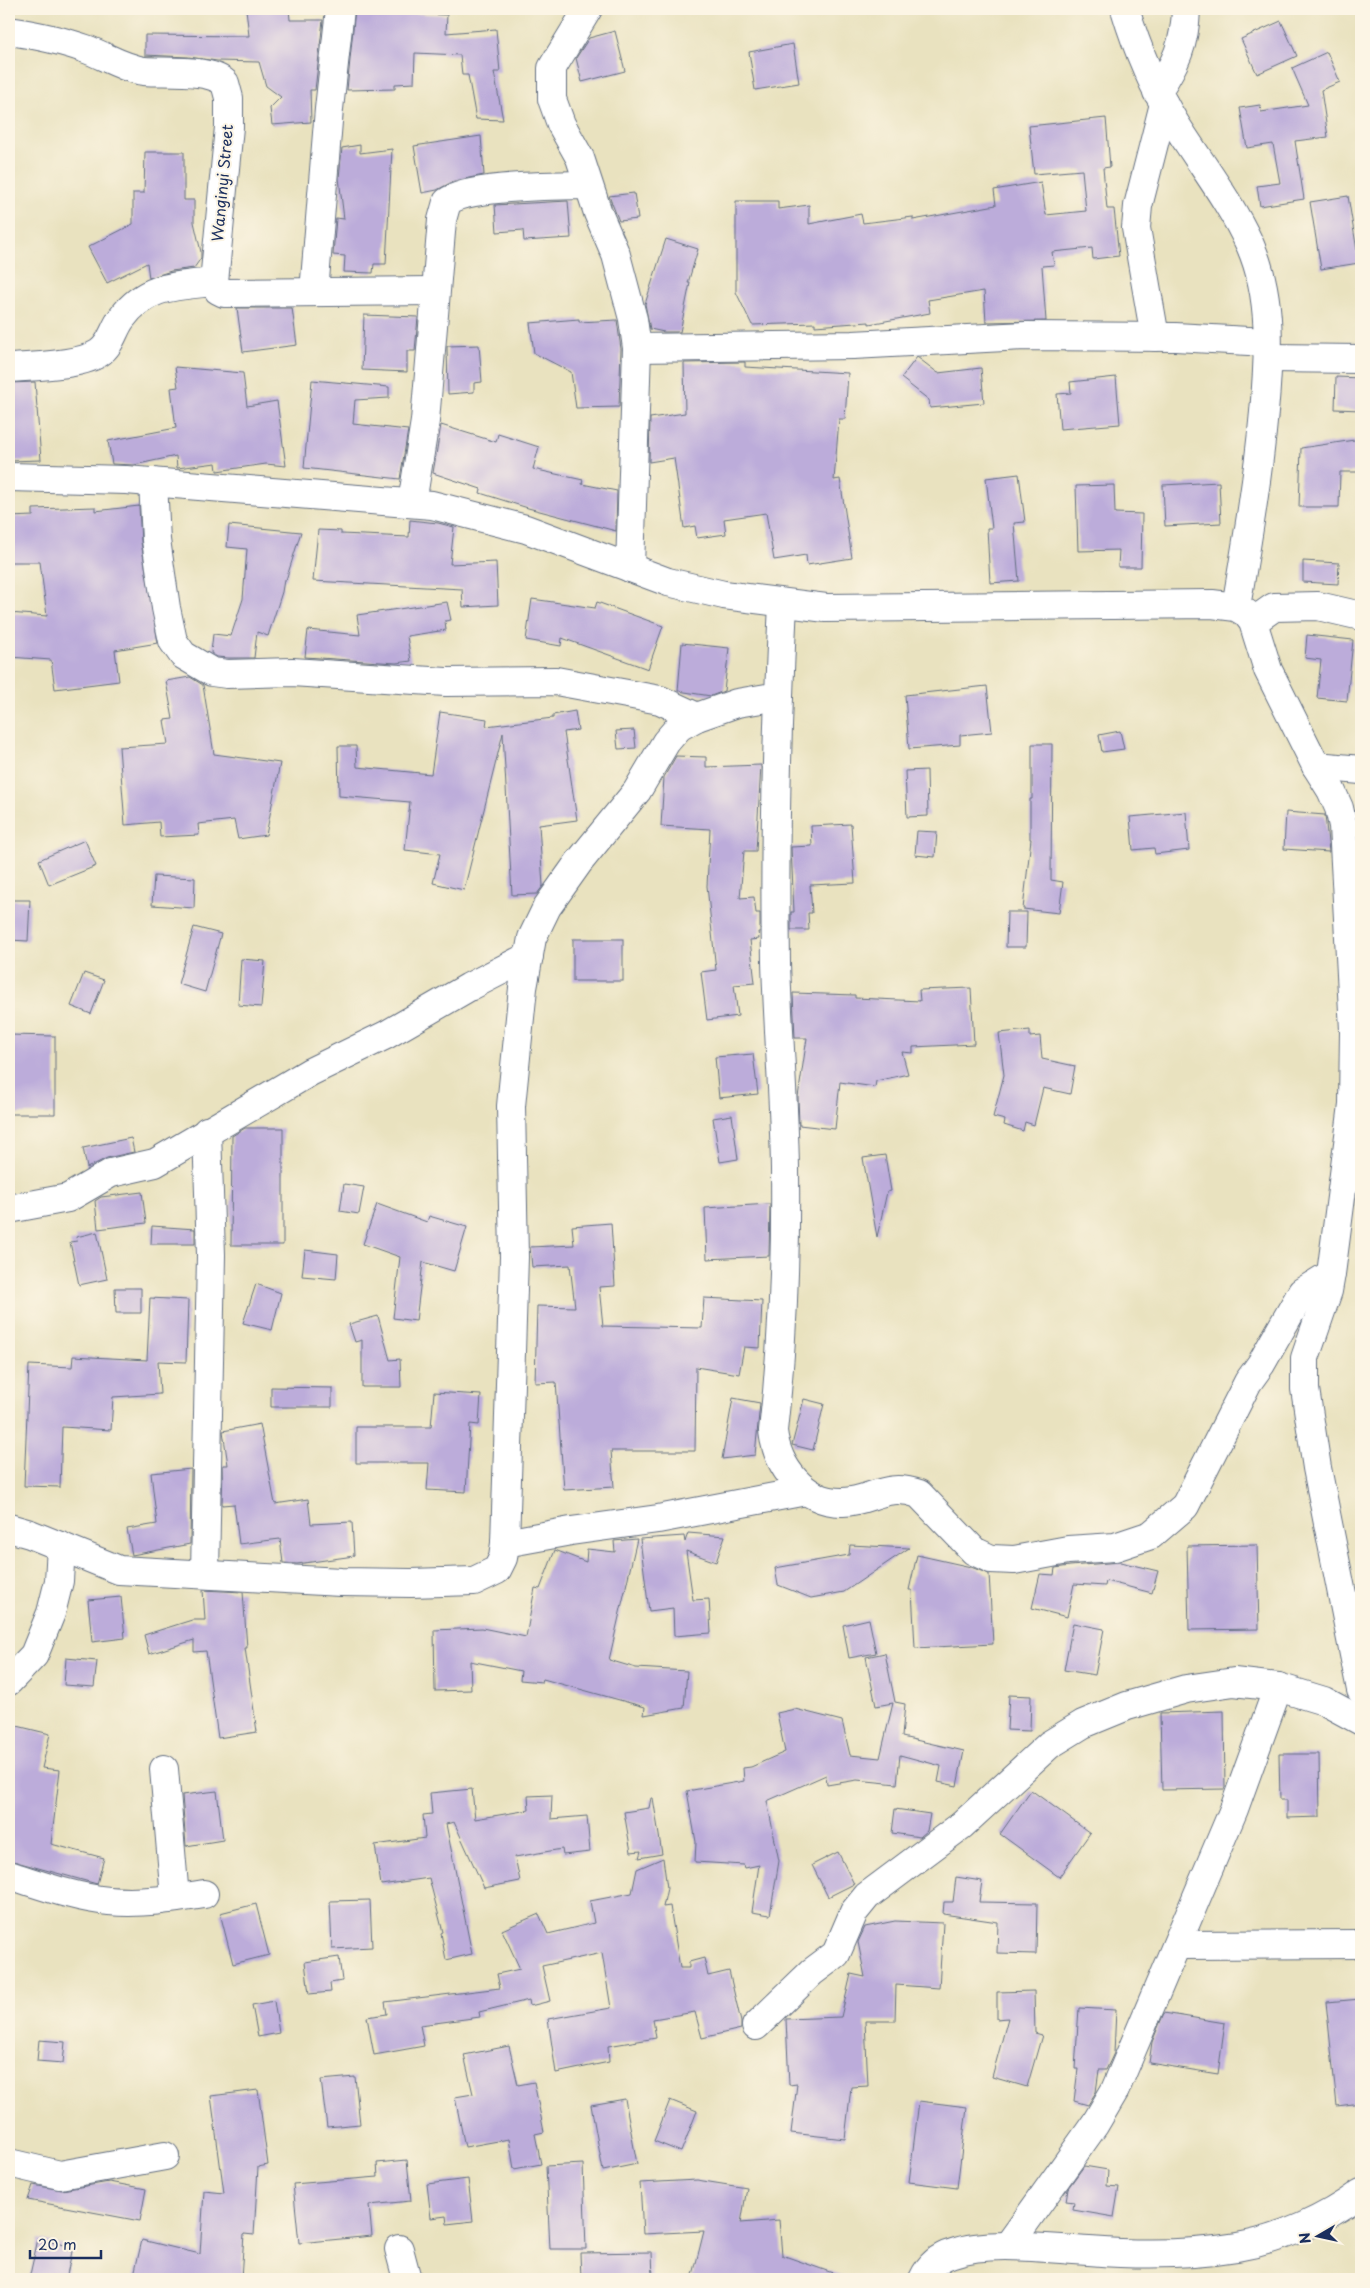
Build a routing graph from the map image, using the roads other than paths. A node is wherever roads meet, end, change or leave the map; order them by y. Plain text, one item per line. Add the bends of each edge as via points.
1 (340, 9) edge
2 (588, 9) edge
3 (1125, 9) edge
4 (1186, 9) edge
5 (9, 31) edge
6 (1161, 98) junction
7 (588, 185) junction
8 (214, 282) junction
9 (435, 291) junction
10 (314, 292) junction
11 (1155, 337) junction
12 (637, 348) junction
13 (1268, 350) junction
14 (1361, 359) edge
15 (9, 368) edge
16 (9, 477) edge
17 (153, 482) junction
18 (412, 503) junction
19 (630, 568) junction
20 (783, 604) junction
21 (1245, 614) junction
22 (1361, 616) edge
23 (779, 696) junction
24 (696, 717) junction
25 (1316, 766) junction
26 (1361, 770) edge
27 (529, 956) junction
28 (207, 1131) junction
29 (1354, 1163) edge
30 (9, 1209) edge
31 (1331, 1274) junction
32 (806, 1492) junction
33 (9, 1528) edge
34 (505, 1543) junction
35 (61, 1546) junction
36 (205, 1573) junction
37 (9, 1681) edge
38 (1278, 1687) junction
39 (1361, 1690) edge
40 (1361, 1720) edge
41 (164, 1769) dead end
42 (9, 1874) edge
43 (204, 1894) dead end
44 (175, 1898) junction
45 (1361, 1944) edge
46 (1178, 1945) junction
47 (756, 2026) dead end
48 (165, 2156) dead end
49 (9, 2163) edge
50 (1361, 2193) edge
51 (1008, 2246) junction
52 (399, 2250) dead end
53 (407, 2279) edge
54 (923, 2279) edge

1 - 10 street
2 - 7 street via 552,68 552,99 561,124 580,158
3 - 6 street via 1134,39
4 - 6 street via 1182,45
5 - 8 street, Wanginyi Street via 58,39 123,66 205,75 217,77 225,83 229,98 229,127
6 - 11 street via 1136,228
6 - 13 street via 1234,214 1250,246 1262,279
7 - 9 street via 505,189 452,198 444,209
7 - 12 street via 623,278
8 - 10 street via 224,293
8 - 15 street via 159,290 140,298 120,320 110,343 86,359
9 - 10 street
9 - 18 street via 425,420
11 - 12 street via 1025,336 853,345
11 - 13 street
12 - 19 street
13 - 14 street
13 - 21 street
16 - 17 street
17 - 18 street
17 - 24 street via 156,540 173,641 183,655 212,672 292,672 446,682 556,681 660,700
18 - 19 street via 526,529
19 - 20 street via 668,582
20 - 21 street via 826,608 1212,604
20 - 23 street
21 - 22 street via 1274,607 1318,606
21 - 25 street via 1268,670
23 - 24 street via 737,703
23 - 32 street via 776,960 785,1238 783,1326 773,1431 779,1455 791,1476
24 - 27 street via 679,727 666,742 637,791 547,906 532,938
25 - 26 street
25 - 29 street via 1331,790 1343,826 1354,1030
27 - 28 street via 386,1035 310,1072
27 - 34 street via 511,1106 514,1266
28 - 30 street via 155,1163 110,1173 68,1198
28 - 36 street via 211,1255
29 - 31 street
31 - 32 street via 1302,1292 1248,1382 1185,1506 1151,1535 1115,1547 1068,1550 1014,1560 991,1559 974,1551 919,1494 908,1490 889,1490 843,1502
31 - 39 street via 1304,1358 1305,1389 1317,1468
32 - 34 street
33 - 35 street
34 - 36 street via 498,1570 474,1581 340,1582
35 - 36 street via 119,1570
35 - 37 street via 59,1581 44,1630 34,1655
38 - 40 street via 1324,1702
38 - 46 street via 1234,1808
38 - 47 street via 1234,1682 1186,1689 1128,1706 1083,1724 1049,1745 962,1825 867,1896 854,1912 836,1954 812,1972
41 - 44 street
42 - 44 street via 108,1901
43 - 44 street
45 - 46 street
46 - 51 street via 1115,2090 1095,2124
48 - 49 street via 60,2175
50 - 51 street via 1342,2208 1284,2234 1238,2247 1180,2253 1118,2253
51 - 54 street via 954,2252 930,2266
52 - 53 street

